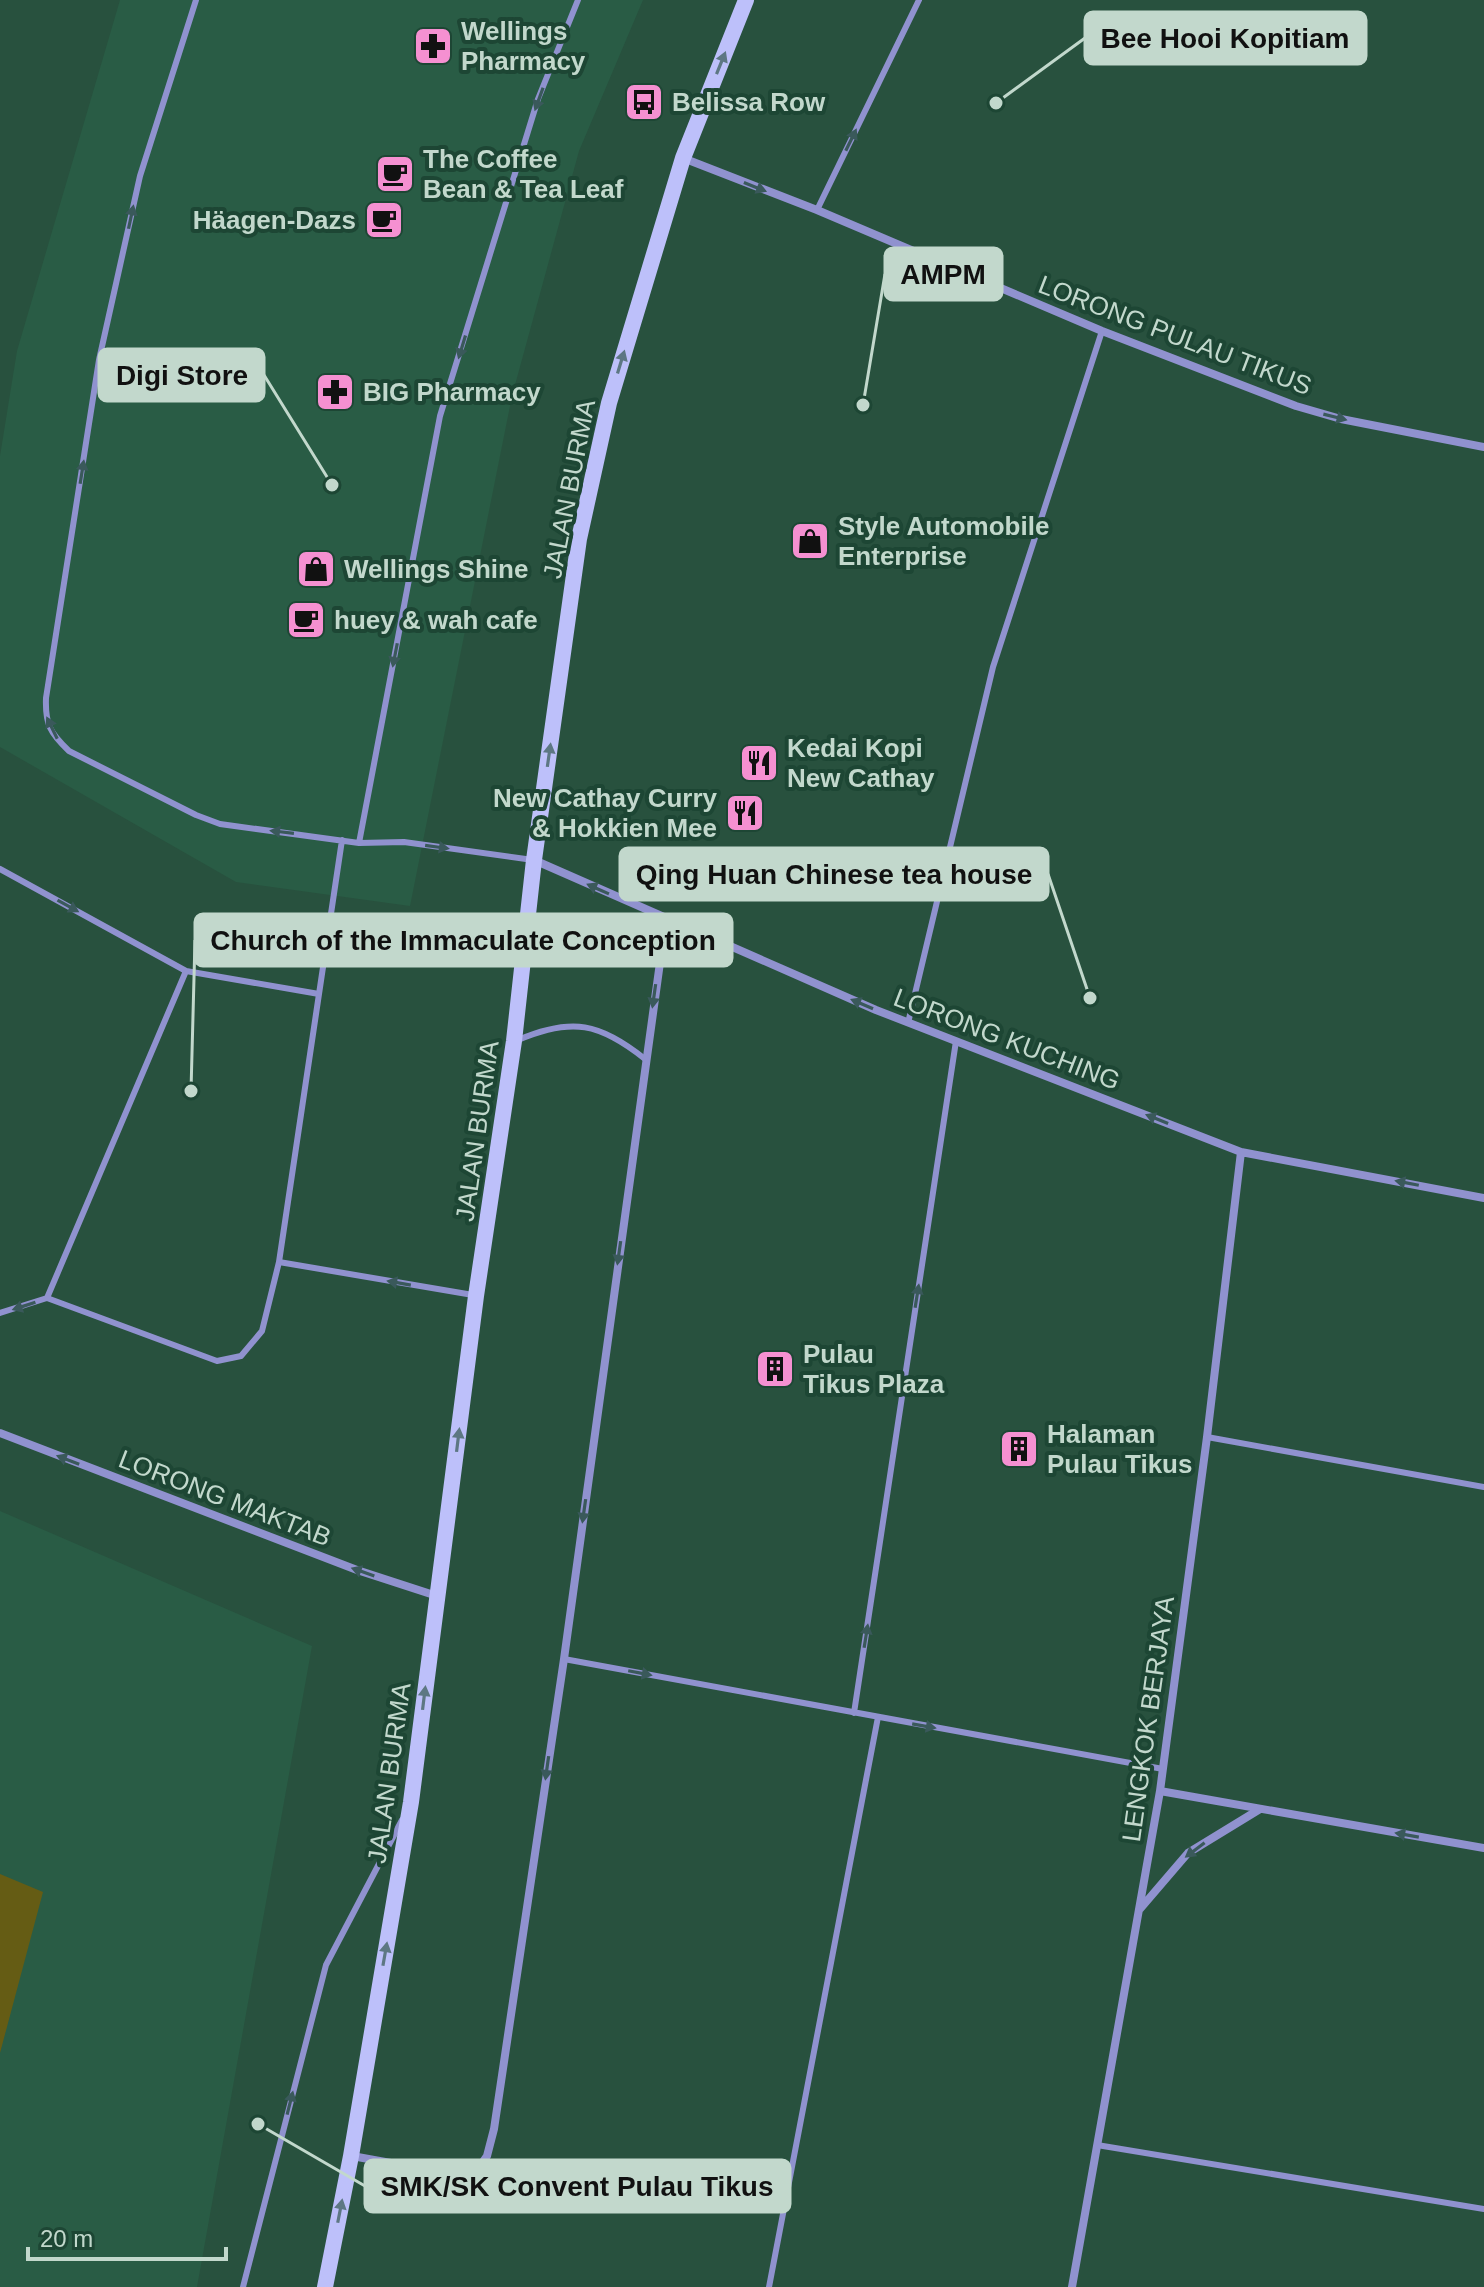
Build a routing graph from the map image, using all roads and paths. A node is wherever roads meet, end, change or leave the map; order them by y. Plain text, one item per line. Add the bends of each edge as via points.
1 (196, 0) edge
2 (578, 0) edge
3 (746, 0) edge
4 (919, 0) edge
5 (683, 158) junction
6 (817, 210) junction
7 (1102, 331) junction
8 (1484, 447) edge
9 (342, 840) junction
10 (359, 843) junction
11 (534, 860) junction
12 (0, 869) edge
13 (666, 919) junction
14 (186, 971) junction
15 (319, 994) junction
16 (908, 1023) junction
17 (957, 1040) junction
18 (514, 1041) junction
19 (645, 1059) junction
20 (1241, 1152) junction
21 (1484, 1198) edge
22 (279, 1262) junction
23 (476, 1296) junction
24 (47, 1298) junction
25 (0, 1313) edge
26 (0, 1433) edge
27 (1207, 1437) junction
28 (1484, 1487) edge
29 (437, 1597) junction
30 (564, 1659) junction
31 (854, 1713) junction
32 (878, 1717) junction
33 (1163, 1769) junction
34 (1160, 1791) junction
35 (411, 1802) junction
36 (1261, 1809) junction
37 (1484, 1848) edge
38 (1139, 1911) junction
39 (1097, 2145) junction
40 (351, 2156) junction
41 (1484, 2209) edge
42 (243, 2287) edge
43 (325, 2287) edge
44 (769, 2287) edge
45 (1072, 2287) edge

9 -> 1 lane via 220,824 196,815 69,751 54,737 46,718 99,360 140,176
2 -> 10 lane via 538,99 440,416
5 -> 3 main road, JALAN BURMA
6 -> 4 lane
5 -> 6 street, LORONG PULAU TIKUS
11 -> 5 main road, JALAN BURMA via 579,539 609,403
6 - 7 street, LORONG PULAU TIKUS
7 -> 8 street, LORONG PULAU TIKUS via 1296,406
7 - 16 lane via 993,667
9 - 10 lane
9 - 15 lane
10 -> 11 lane via 404,842
13 -> 11 street, LORONG KUCHING
11 - 18 main road, JALAN BURMA
12 -> 14 lane
16 -> 13 street, LORONG KUCHING
13 -> 19 street
14 - 15 lane
14 - 24 lane
15 - 22 lane
16 - 17 street, LORONG KUCHING
20 -> 17 street, LORONG KUCHING
31 -> 17 lane
18 - 19 lane via 545,1028 578,1025 618,1037
18 - 23 main road, JALAN BURMA
19 -> 30 street
21 -> 20 street, LORONG KUCHING
20 - 27 street, LENGKOK BERJAYA
23 -> 22 lane
22 - 24 lane via 262,1331 241,1356 217,1361
29 -> 23 main road, JALAN BURMA
24 -> 25 lane
29 -> 26 street, LORONG MAKTAB
27 - 28 lane
27 - 33 street, LENGKOK BERJAYA
35 -> 29 main road, JALAN BURMA
30 -> 31 lane
30 -> 40 street via 487,2156 475,2173 457,2175
31 - 32 lane
32 -> 33 lane
32 - 44 lane
33 - 34 street, LENGKOK BERJAYA
34 - 36 street
34 - 38 street, LENGKOK BERJAYA
40 -> 35 main road, JALAN BURMA
42 -> 35 lane via 326,1965
37 -> 36 street
36 -> 38 street via 1188,1853
38 - 39 street, LENGKOK BERJAYA
39 - 41 lane
39 - 45 street, LENGKOK BERJAYA
43 -> 40 main road, JALAN BURMA

